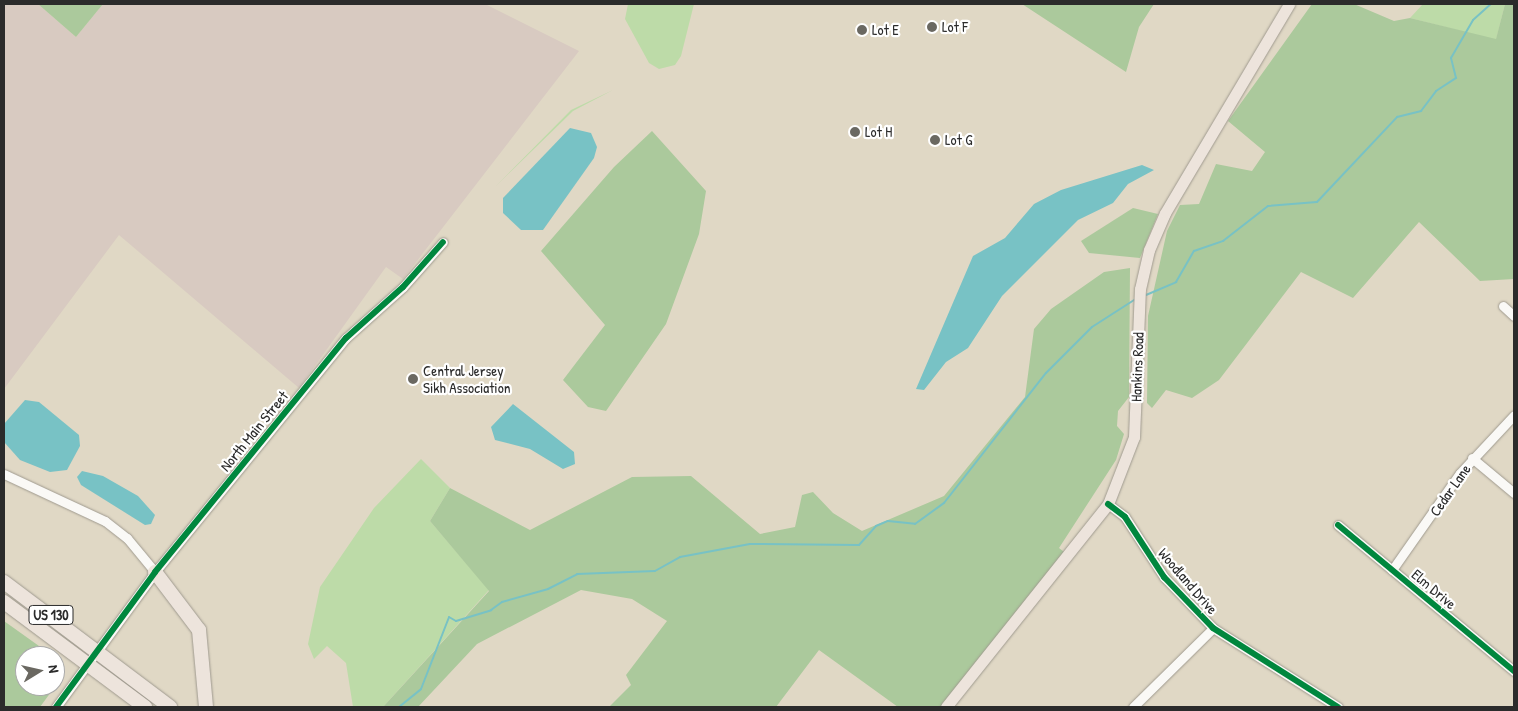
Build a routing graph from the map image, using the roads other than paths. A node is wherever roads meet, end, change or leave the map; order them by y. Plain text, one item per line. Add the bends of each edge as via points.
1 (1289, 4) edge
2 (443, 242) dead end
3 (1503, 306) dead end
4 (1514, 316) edge
5 (1514, 415) edge
6 (1472, 458) junction
7 (4, 474) edge
8 (1514, 493) edge
9 (1108, 504) junction
10 (1338, 525) dead end
11 (1392, 570) junction
12 (155, 572) junction
13 (4, 582) edge
14 (4, 602) edge
15 (1213, 628) junction
16 (98, 649) junction
17 (89, 662) junction
18 (1514, 671) edge
19 (112, 681) junction
20 (56, 707) edge
21 (130, 707) edge
22 (145, 707) edge
23 (170, 707) edge
24 (206, 707) edge
25 (946, 707) edge
26 (1133, 707) edge
27 (1338, 707) edge

1 - 9 main road, Hankins Road via 1164,213 1152,243 1140,289 1134,437
2 - 12 street, North Main Street via 403,287 346,338
3 - 4 street
5 - 6 street, Cedar Lane
6 - 8 street
6 - 11 street, Cedar Lane
7 - 12 street via 105,521 127,538
9 - 15 street, Woodland Drive via 1125,517 1164,577
9 - 25 main road, Hankins Road
10 - 11 street, Elm Drive
11 - 18 street, Elm Drive
12 - 16 street, North Main Street
12 - 24 highway via 199,630
13 - 16 highway, US 130
14 - 17 highway, US 130
15 - 26 street
15 - 27 street, Woodland Drive
16 - 17 street, North Main Street
16 - 23 highway, US 130
17 - 19 highway, US 130
17 - 20 street, North Main Street
19 - 21 highway
19 - 22 highway, US 130

